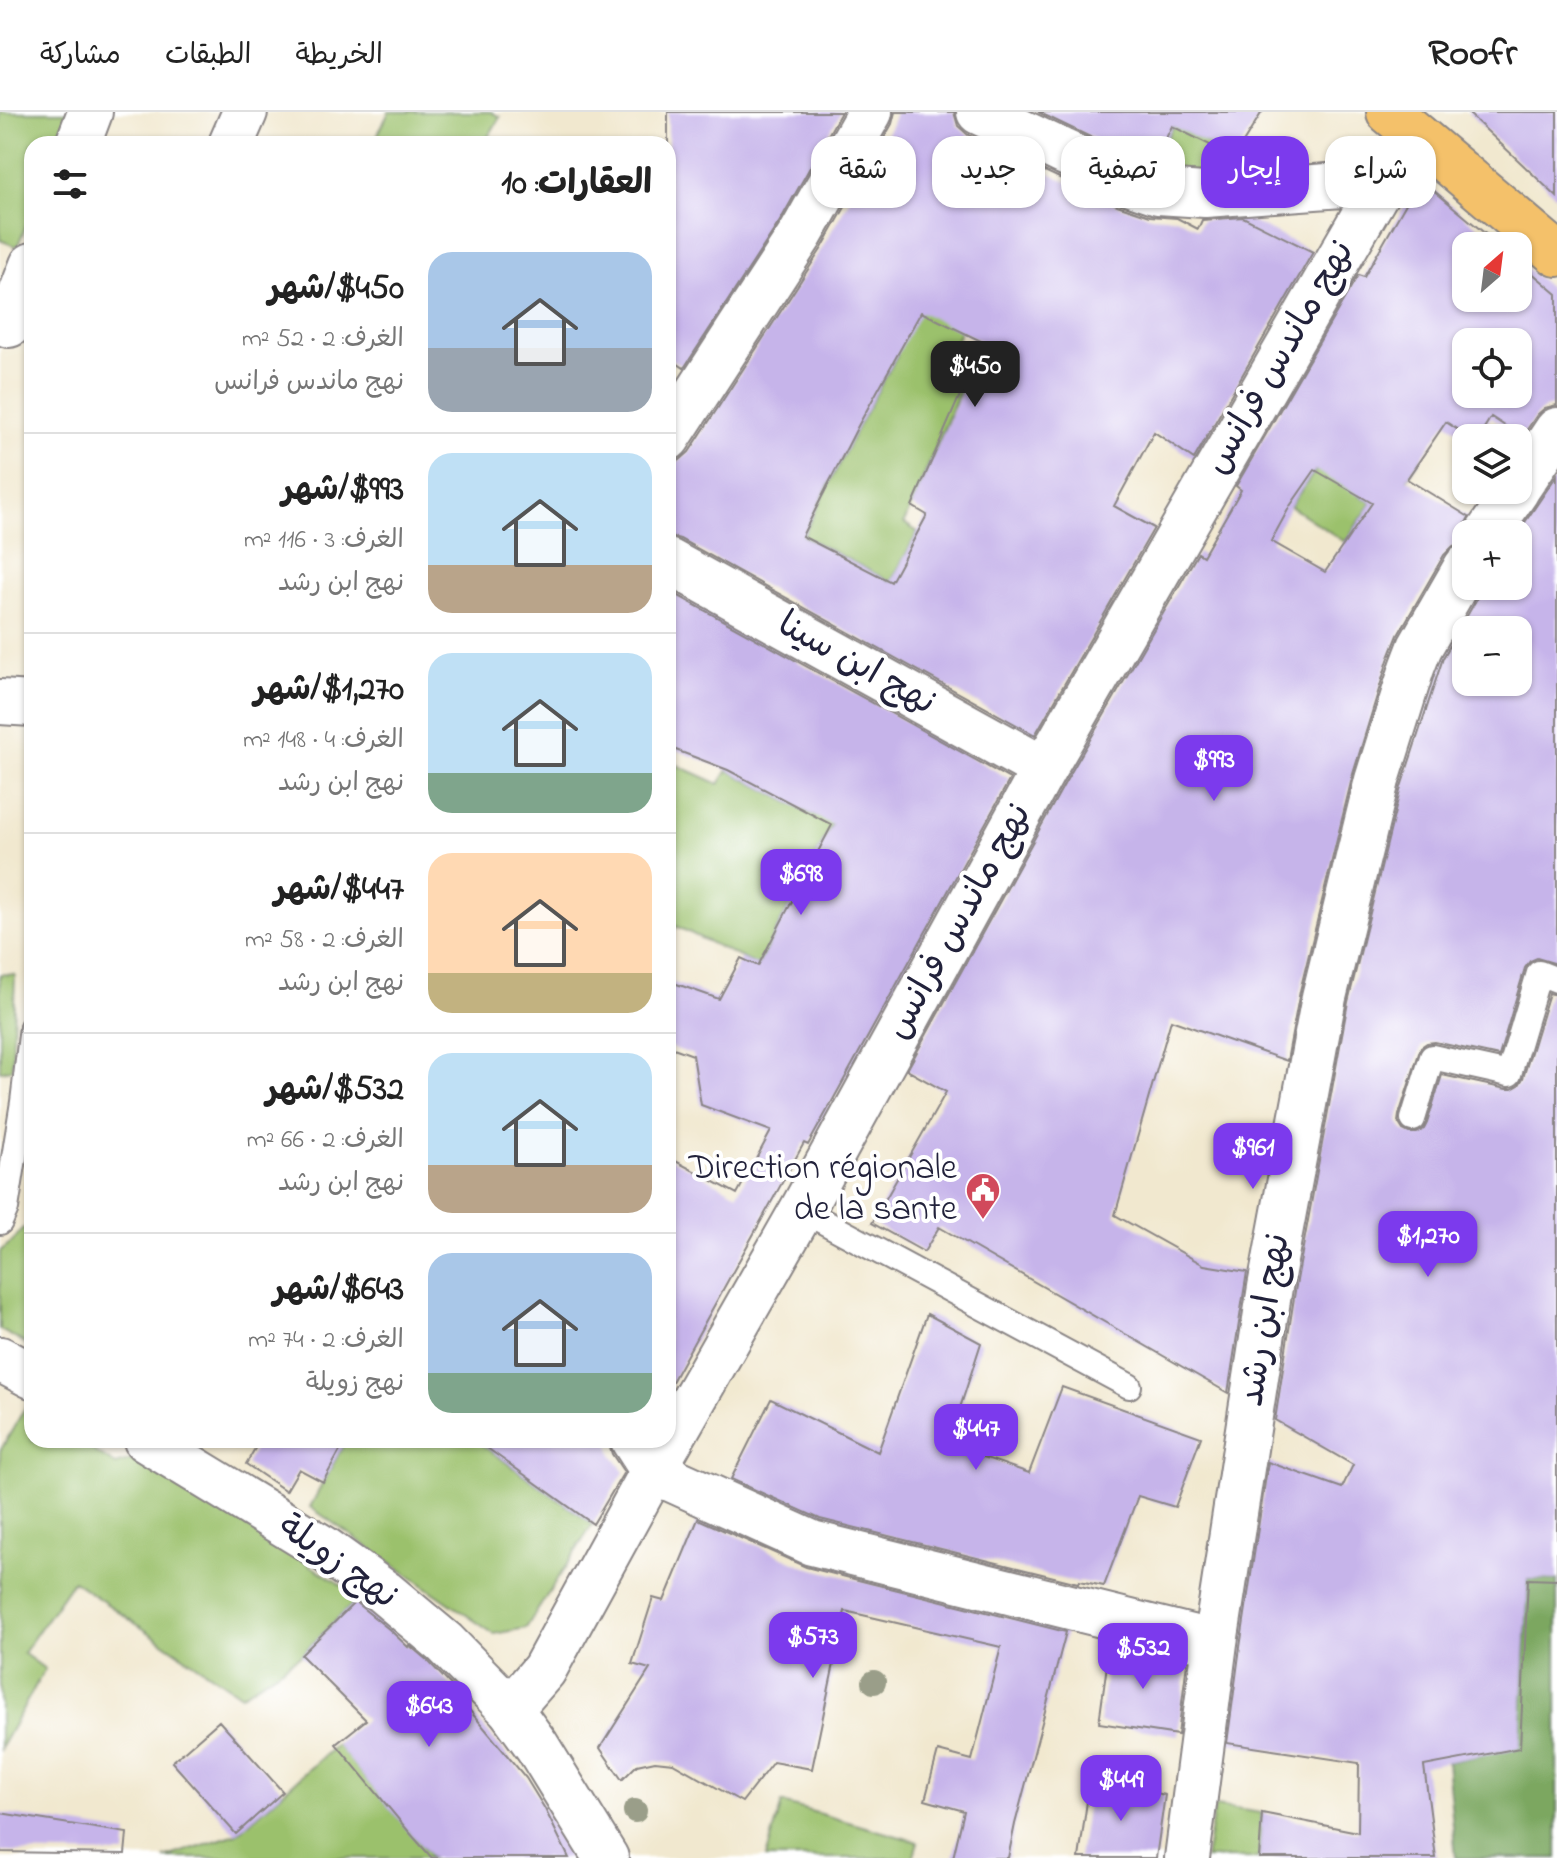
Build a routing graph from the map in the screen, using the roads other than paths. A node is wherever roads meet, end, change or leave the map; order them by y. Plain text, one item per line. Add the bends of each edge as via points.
1 (90, 112) edge
2 (245, 112) edge
3 (870, 112) edge
4 (979, 112) edge
5 (1404, 125) edge
6 (81, 136) edge
7 (234, 136) edge
8 (1325, 186) edge
9 (1368, 208) edge
10 (1557, 254) edge
11 (24, 286) edge
12 (9, 325) dead end
13 (676, 426) edge
14 (1557, 430) edge
15 (1532, 467) edge
16 (676, 565) edge
17 (1452, 591) edge
18 (0, 702) edge
19 (24, 704) edge
20 (1044, 769) junction
21 (1557, 980) edge
22 (24, 1094) edge
23 (1413, 1119) dead end
24 (802, 1210) junction
25 (0, 1222) edge
26 (0, 1359) edge
27 (24, 1372) edge
28 (1129, 1386) dead end
29 (676, 1405) edge
30 (159, 1448) edge
31 (643, 1456) edge
32 (1215, 1643) junction
33 (510, 1709) junction
34 (606, 1858) edge
35 (1187, 1858) edge

1 - 6 street
2 - 7 street
3 - 13 street via 801,234
4 - 8 street via 1158,192 1205,195
5 - 10 main road
9 - 20 street, نهج ماندس فرانس
11 - 12 street
14 - 15 street
16 - 20 street, نهج ابن سينا
17 - 32 street, نهج ابن رشد via 1412,668 1377,780 1324,997 1270,1287
18 - 19 street
20 - 24 street, نهج ماندس فرانس
21 - 23 lane via 1539,973 1509,1074 1432,1057
22 - 25 lane
24 - 28 lane
24 - 29 street, نهج ماندس فرانس
26 - 27 street
30 - 33 street, نهج زويلة via 323,1548 384,1592 445,1643
31 - 32 street via 812,1543
31 - 33 street, نهج ماندس فرانس via 544,1670
32 - 35 street, نهج ابن رشد
33 - 34 street, نهج زويلة

